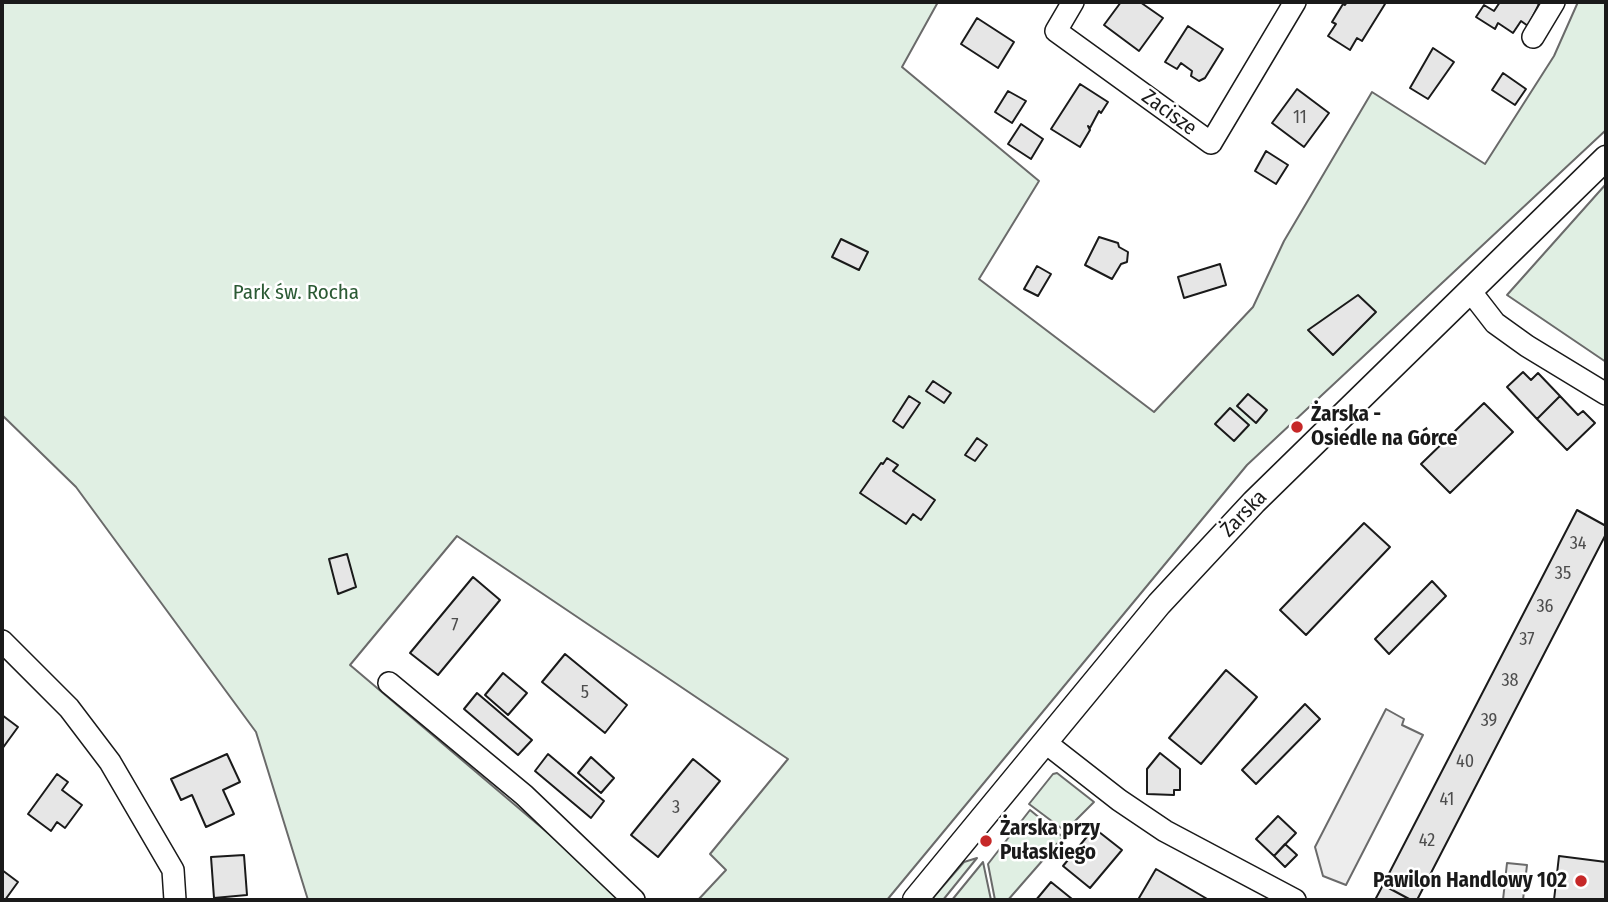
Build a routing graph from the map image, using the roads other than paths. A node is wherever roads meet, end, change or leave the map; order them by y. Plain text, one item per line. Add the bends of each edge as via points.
1 (1073, 2) edge
2 (1295, 2) edge
3 (1554, 2) edge
4 (1533, 37) dead end
5 (1606, 158) edge
6 (1471, 292) junction
7 (1606, 394) edge
8 (2, 642) edge
9 (389, 683) dead end
10 (1046, 743) junction
11 (175, 900) edge
12 (634, 900) edge
13 (915, 900) edge
14 (1295, 900) edge

1 - 2 street, Zacisze via 1056,31 1211,143
3 - 4 street
5 - 6 street, Żarska
6 - 7 street via 1495,323
6 - 10 street, Żarska via 1254,502 1158,604
8 - 11 street via 69,708 110,762 173,870
9 - 12 street via 524,795
10 - 13 street, Żarska
10 - 14 street via 1165,831

